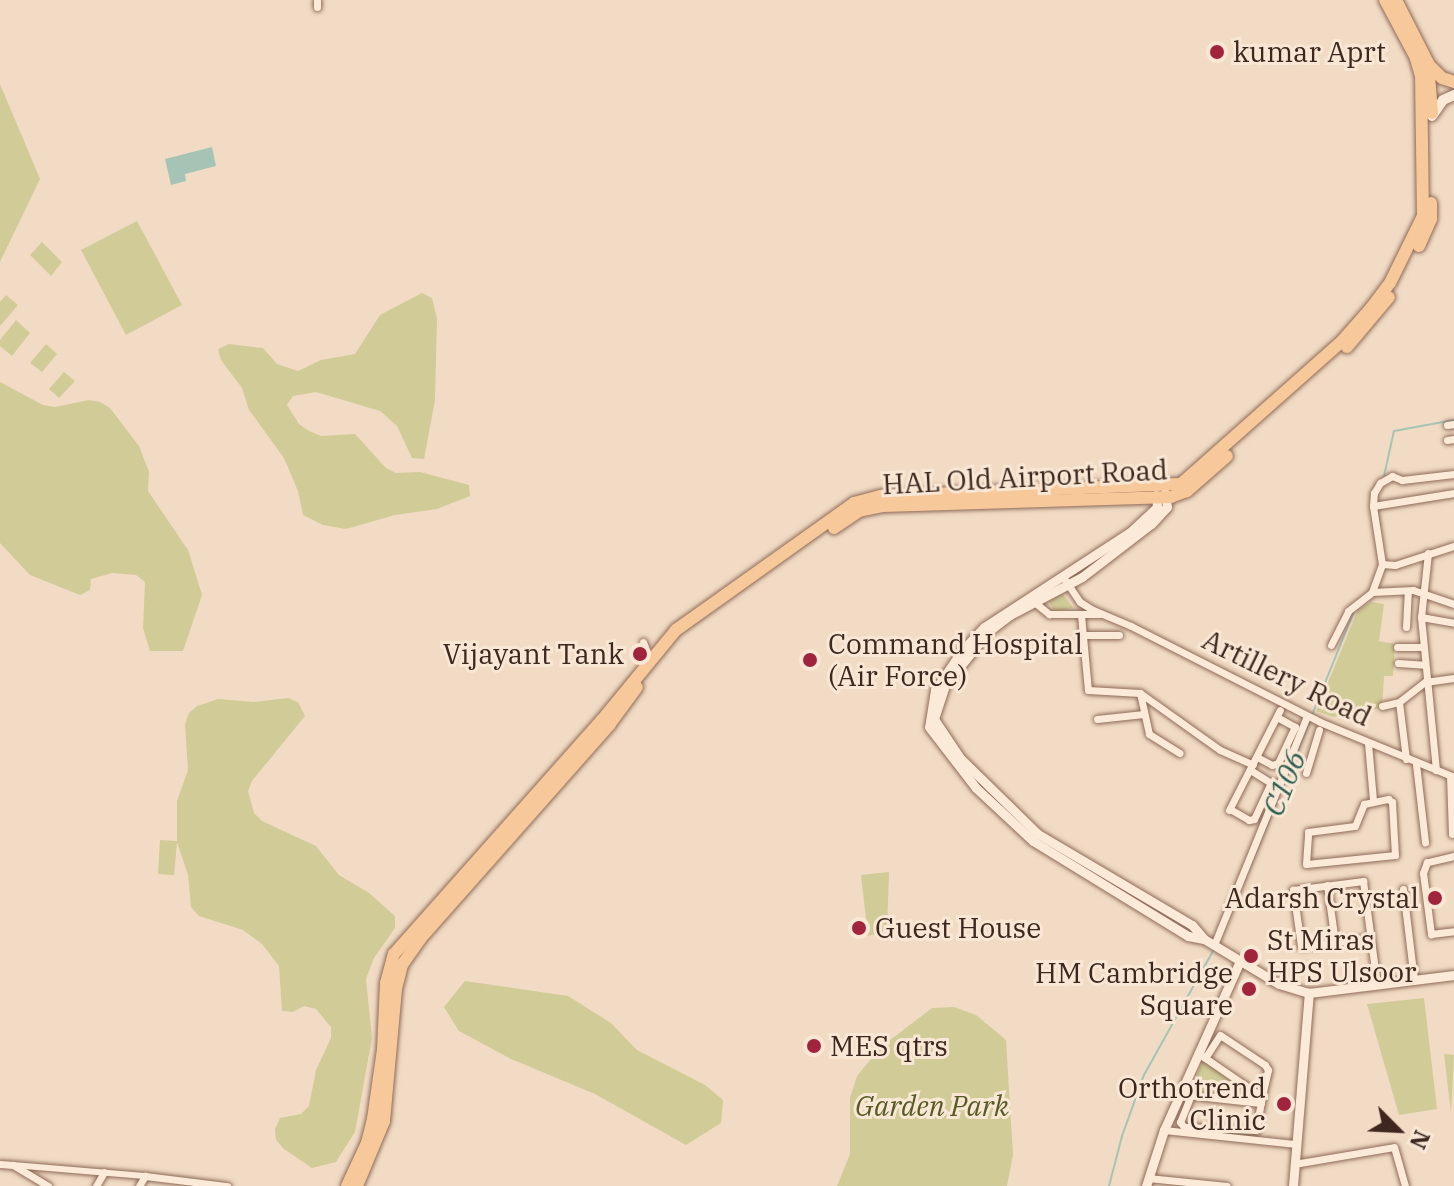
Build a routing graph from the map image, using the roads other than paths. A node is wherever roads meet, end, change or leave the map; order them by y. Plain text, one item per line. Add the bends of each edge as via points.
1 (1385, 0) edge
2 (1396, 0) edge
3 (1428, 63) junction
4 (1454, 82) edge
5 (1426, 89) junction
6 (1454, 95) edge
7 (1432, 116) junction
8 (1454, 474) edge
9 (1160, 492) junction
10 (1454, 493) edge
11 (1373, 506) junction
12 (1454, 546) edge
13 (1428, 553) junction
14 (1384, 564) junction
15 (1066, 581) junction
16 (1408, 591) junction
17 (1372, 592) junction
18 (1424, 596) junction
19 (1032, 600) junction
20 (1454, 604) edge
21 (1102, 614) junction
22 (1081, 615) junction
23 (1421, 617) junction
24 (1454, 623) edge
25 (1406, 627) dead end
26 (678, 633) junction
27 (1083, 635) junction
28 (1119, 635) dead end
29 (1331, 645) dead end
30 (1397, 647) dead end
31 (1423, 647) junction
32 (1398, 663) dead end
33 (1424, 665) junction
34 (1454, 678) edge
35 (1425, 682) junction
36 (1454, 686) edge
37 (1140, 693) junction
38 (1399, 702) junction
39 (1382, 706) dead end
40 (1144, 714) junction
41 (1307, 716) junction
42 (1097, 719) dead end
43 (1319, 730) dead end
44 (1370, 744) junction
45 (1179, 753) dead end
46 (1406, 759) junction
47 (1253, 764) junction
48 (1416, 764) junction
49 (1436, 770) junction
50 (1306, 773) dead end
51 (1452, 776) edge
52 (1373, 800) junction
53 (1452, 834) edge
54 (1425, 842) dead end
55 (1454, 856) edge
56 (1327, 885) junction
57 (1403, 889) dead end
58 (1454, 931) edge
59 (1370, 938) junction
60 (1335, 942) junction
61 (1214, 945) junction
62 (1240, 961) junction
63 (1454, 975) edge
64 (1414, 980) junction
65 (1377, 985) junction
66 (1309, 993) junction
67 (1202, 1056) junction
68 (1179, 1094) junction
69 (1191, 1095) junction
70 (1261, 1100) junction
71 (1164, 1130) junction
72 (1296, 1144) junction
73 (0, 1164) edge
74 (1294, 1164) junction
75 (13, 1165) junction
76 (104, 1172) junction
77 (145, 1176) junction
78 (1147, 1182) edge
79 (37, 1183) edge
80 (179, 1183) edge
81 (206, 1184) edge
82 (48, 1186) edge
83 (96, 1186) edge
84 (139, 1186) edge
85 (227, 1186) edge
86 (347, 1186) edge
87 (357, 1186) edge
88 (1227, 1186) edge
89 (1293, 1186) edge
90 (1405, 1186) edge

1 - 5 main road
2 - 3 main road
3 - 4 main road
3 - 5 main road
4 - 5 main road
5 - 7 main road, HAL Old Airport Road
5 - 9 main road, HAL Old Airport Road via 1423,216 1390,283 1343,340 1197,472
6 - 7 main road
7 - 9 main road, HAL Old Airport Road via 1431,219 1377,314 1206,476 1187,491
8 - 11 street via 1402,480 1392,476 1380,483
9 - 15 street via 1167,507 1151,524
9 - 26 main road, HAL Old Airport Road via 881,496 854,503
10 - 11 street
11 - 14 street
12 - 13 street
13 - 14 street
13 - 18 street
14 - 17 street
15 - 19 street
15 - 21 street, Artillery Road via 1080,602
16 - 17 street
16 - 18 street
16 - 25 street
17 - 29 street via 1348,611
18 - 20 street
18 - 23 street
19 - 22 street, Artillery Road via 1049,614
19 - 61 street via 999,614 961,652 935,690 929,727 976,788 1033,841 1188,936
21 - 22 street, Artillery Road
21 - 41 street, Artillery Road
22 - 27 street
23 - 24 street
23 - 31 street
26 - 86 main road, HAL Old Airport Road via 394,954 386,983 373,1119
26 - 87 main road, HAL Old Airport Road via 609,725 402,965 384,1121
27 - 28 street
27 - 37 street via 1088,690
30 - 31 street
31 - 33 street
32 - 33 street
33 - 35 street
34 - 35 street
34 - 36 street
35 - 38 street
35 - 49 street
37 - 40 street
37 - 47 street via 1220,750
38 - 39 street
38 - 46 street
40 - 42 street
40 - 45 street via 1149,734
41 - 44 street, Artillery Road
41 - 61 street
43 - 50 street
44 - 46 street, Artillery Road
44 - 52 street
46 - 48 street, Artillery Road
47 - 47 street via 1279,714 1295,727 1278,763
47 - 47 street via 1229,809 1249,820 1271,783
48 - 49 street, Artillery Road
48 - 54 street
49 - 51 street, Artillery Road
51 - 53 street
52 - 52 street via 1392,802 1396,853 1306,864 1308,832 1357,825 1359,809
55 - 58 street via 1427,862 1423,873 1431,934
56 - 59 street via 1363,881
56 - 60 street
56 - 60 street via 1293,890 1301,946
57 - 64 street
59 - 60 street
59 - 65 street
61 - 62 street
62 - 66 street via 1279,984
62 - 67 street
63 - 64 street
64 - 65 street
65 - 66 street
66 - 72 street
67 - 68 street
67 - 70 street
67 - 70 street via 1220,1035 1265,1065
68 - 69 street
68 - 71 street
69 - 70 street
69 - 70 street via 1180,1122 1184,1127 1256,1130
71 - 72 street
71 - 78 street
72 - 74 street
73 - 75 street
74 - 89 street
74 - 90 street via 1394,1147
75 - 76 street
75 - 79 street
76 - 77 street
76 - 83 street
77 - 80 street
77 - 84 street
78 - 88 street
79 - 82 street
80 - 81 street
81 - 85 street

